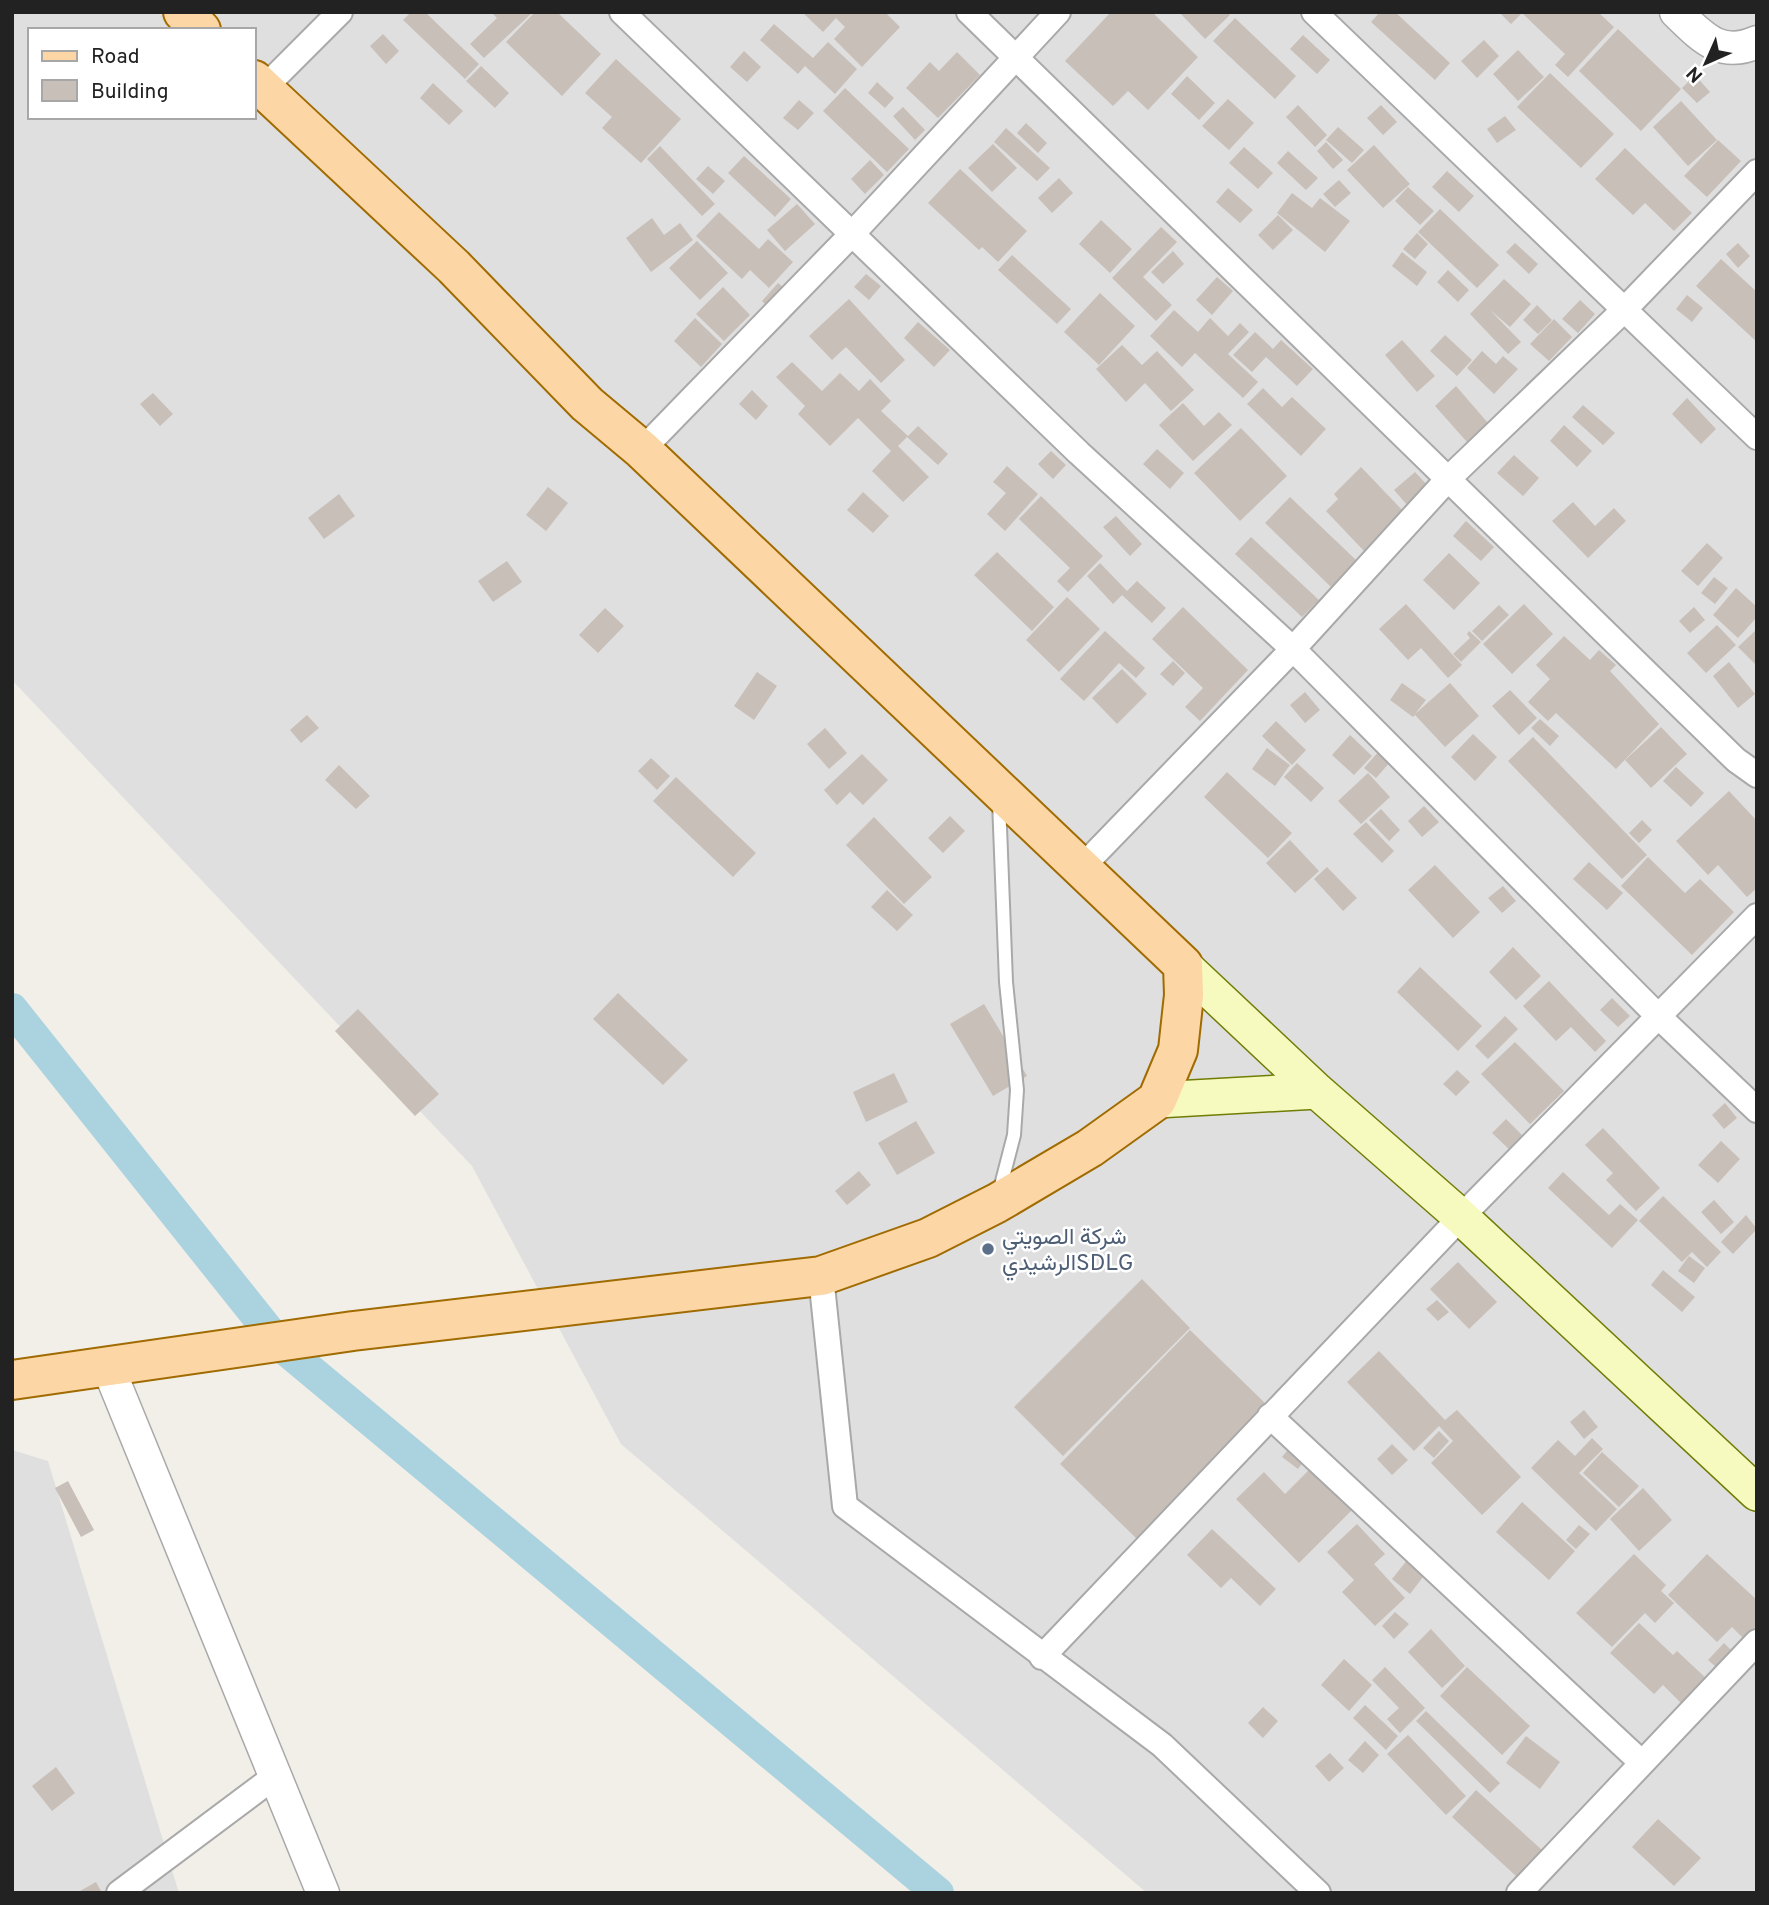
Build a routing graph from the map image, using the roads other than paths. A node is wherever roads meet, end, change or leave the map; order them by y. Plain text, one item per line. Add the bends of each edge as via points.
1 (183, 12) edge
2 (340, 12) edge
3 (622, 12) edge
4 (969, 12) edge
5 (1058, 12) edge
6 (1314, 12) edge
7 (1676, 12) edge
8 (199, 28) edge
9 (1753, 51) edge
10 (1015, 58) junction
11 (259, 85) edge
12 (1757, 172) edge
13 (853, 233) junction
14 (1625, 310) junction
15 (1757, 438) edge
16 (642, 450) junction
17 (1448, 479) junction
18 (1293, 649) junction
19 (1757, 775) edge
20 (998, 788) junction
21 (1083, 866) junction
22 (1757, 916) edge
23 (1183, 965) junction
24 (1657, 1015) junction
25 (1317, 1091) junction
26 (1157, 1100) junction
27 (1757, 1110) edge
28 (997, 1203) junction
29 (1461, 1217) junction
30 (821, 1276) junction
31 (108, 1367) junction
32 (12, 1380) edge
33 (1270, 1416) junction
34 (1757, 1493) edge
35 (1757, 1642) edge
36 (1042, 1657) junction
37 (1641, 1762) junction
38 (274, 1777) junction
39 (119, 1893) edge
40 (323, 1893) edge
41 (1318, 1893) edge
42 (1519, 1893) edge

1 - 8 main road
2 - 11 street
3 - 13 street
4 - 10 street
5 - 10 street
6 - 14 street
7 - 9 street via 1710,45
10 - 13 street
10 - 17 street
11 - 16 main road via 454,267 587,404
12 - 14 street
13 - 16 street
13 - 18 street via 1079,453
14 - 15 street
14 - 17 street
16 - 20 main road
17 - 18 street
17 - 19 street via 1736,761
18 - 21 street
18 - 24 street
20 - 21 main road
20 - 28 lane via 1006,982 1017,1090 1014,1135
21 - 23 main road
22 - 24 street
23 - 25 main road
23 - 26 main road via 1178,1049
24 - 27 street
24 - 29 street
25 - 26 main road
25 - 29 main road
26 - 28 main road
28 - 30 main road via 928,1238
29 - 33 street
29 - 34 main road
30 - 31 main road via 353,1331
30 - 36 street via 845,1506
31 - 32 main road
31 - 38 street
33 - 36 street
33 - 37 street
35 - 37 street
36 - 41 street via 1162,1745
37 - 42 street
38 - 39 street
38 - 40 street

